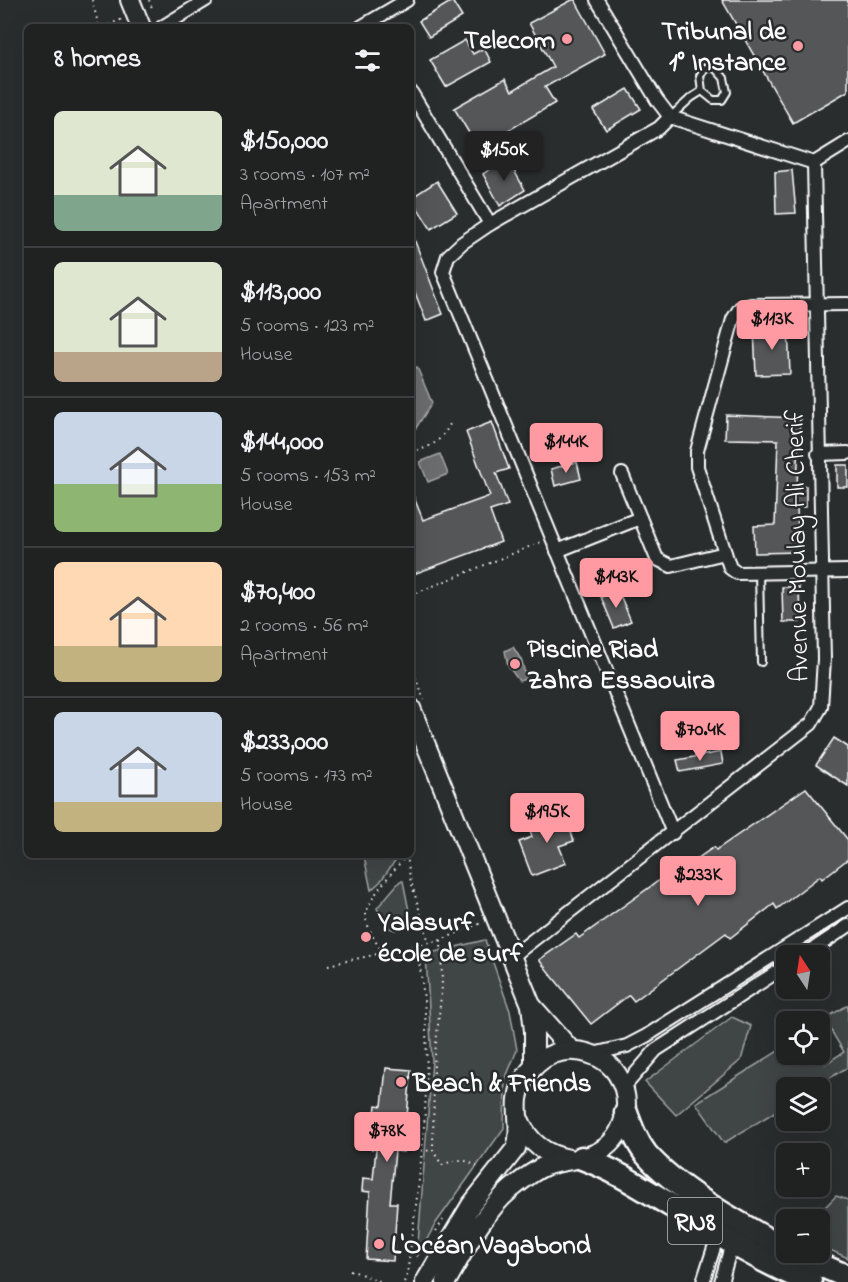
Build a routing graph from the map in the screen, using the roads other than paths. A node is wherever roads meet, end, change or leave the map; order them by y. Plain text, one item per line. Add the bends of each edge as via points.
1 (206, 0) edge
2 (407, 0) edge
3 (597, 0) edge
4 (167, 24) edge
5 (370, 24) edge
6 (702, 91) junction
7 (414, 97) edge
8 (670, 117) junction
9 (848, 142) edge
10 (814, 164) junction
11 (490, 224) junction
12 (848, 304) edge
13 (815, 305) junction
14 (848, 453) edge
15 (818, 454) junction
16 (622, 474) dead end
17 (640, 518) junction
18 (557, 551) junction
19 (725, 553) junction
20 (822, 571) junction
21 (848, 571) edge
22 (759, 573) junction
23 (761, 662) dead end
24 (414, 716) edge
25 (673, 833) junction
26 (848, 908) edge
27 (848, 926) edge
28 (820, 945) edge
29 (510, 958) junction
30 (776, 972) edge
31 (531, 1005) junction
32 (571, 1050) junction
33 (592, 1054) junction
34 (534, 1066) junction
35 (624, 1087) junction
36 (626, 1113) junction
37 (519, 1118) junction
38 (576, 1159) junction
39 (725, 1239) junction
40 (776, 1245) edge
41 (816, 1263) edge
42 (848, 1277) edge
43 (724, 1281) edge
44 (425, 1282) edge
45 (446, 1282) edge
46 (704, 1282) edge
47 (810, 1282) edge

1 - 4 street
2 - 5 street
3 - 8 street
6 - 6 lane via 713,100 722,100 727,92 724,78 715,68 705,68 700,76
6 - 8 lane
7 - 11 street
8 - 10 street
8 - 11 street via 660,128
9 - 10 street
10 - 13 street, Avenue Moulay Ali Cherif
11 - 18 street via 448,256 443,272
12 - 13 street
13 - 15 street, Avenue Moulay Ali Cherif
13 - 19 street via 751,305 740,309 733,319 697,451 697,467
14 - 15 street
15 - 20 street, Avenue Moulay Ali Cherif
16 - 17 street
17 - 18 street
17 - 19 street via 657,560 665,564 671,566
18 - 25 street
19 - 22 street via 730,568 737,573
20 - 21 street
20 - 22 street
20 - 25 street, Avenue Moulay Ali Cherif via 821,707 811,724
22 - 23 lane
24 - 29 street
25 - 29 street, Avenue Moulay Ali Cherif
26 - 33 street via 646,1036 627,1046
27 - 28 street
29 - 31 street
30 - 35 street via 656,1050
31 - 32 street
31 - 34 street
32 - 33 street
32 - 34 street via 558,1052
33 - 35 street via 606,1062
34 - 37 street via 521,1085
35 - 36 street, RN8
36 - 38 street via 616,1137 595,1154
36 - 40 highway, RN8 via 646,1154 662,1169 735,1222
37 - 38 street, RN8 via 533,1143 550,1154
37 - 44 street via 516,1148 451,1234
38 - 39 highway, RN8 via 620,1175
38 - 45 street via 545,1166 508,1191 468,1243
39 - 43 street
39 - 46 street
39 - 47 highway, RN8
41 - 42 highway

